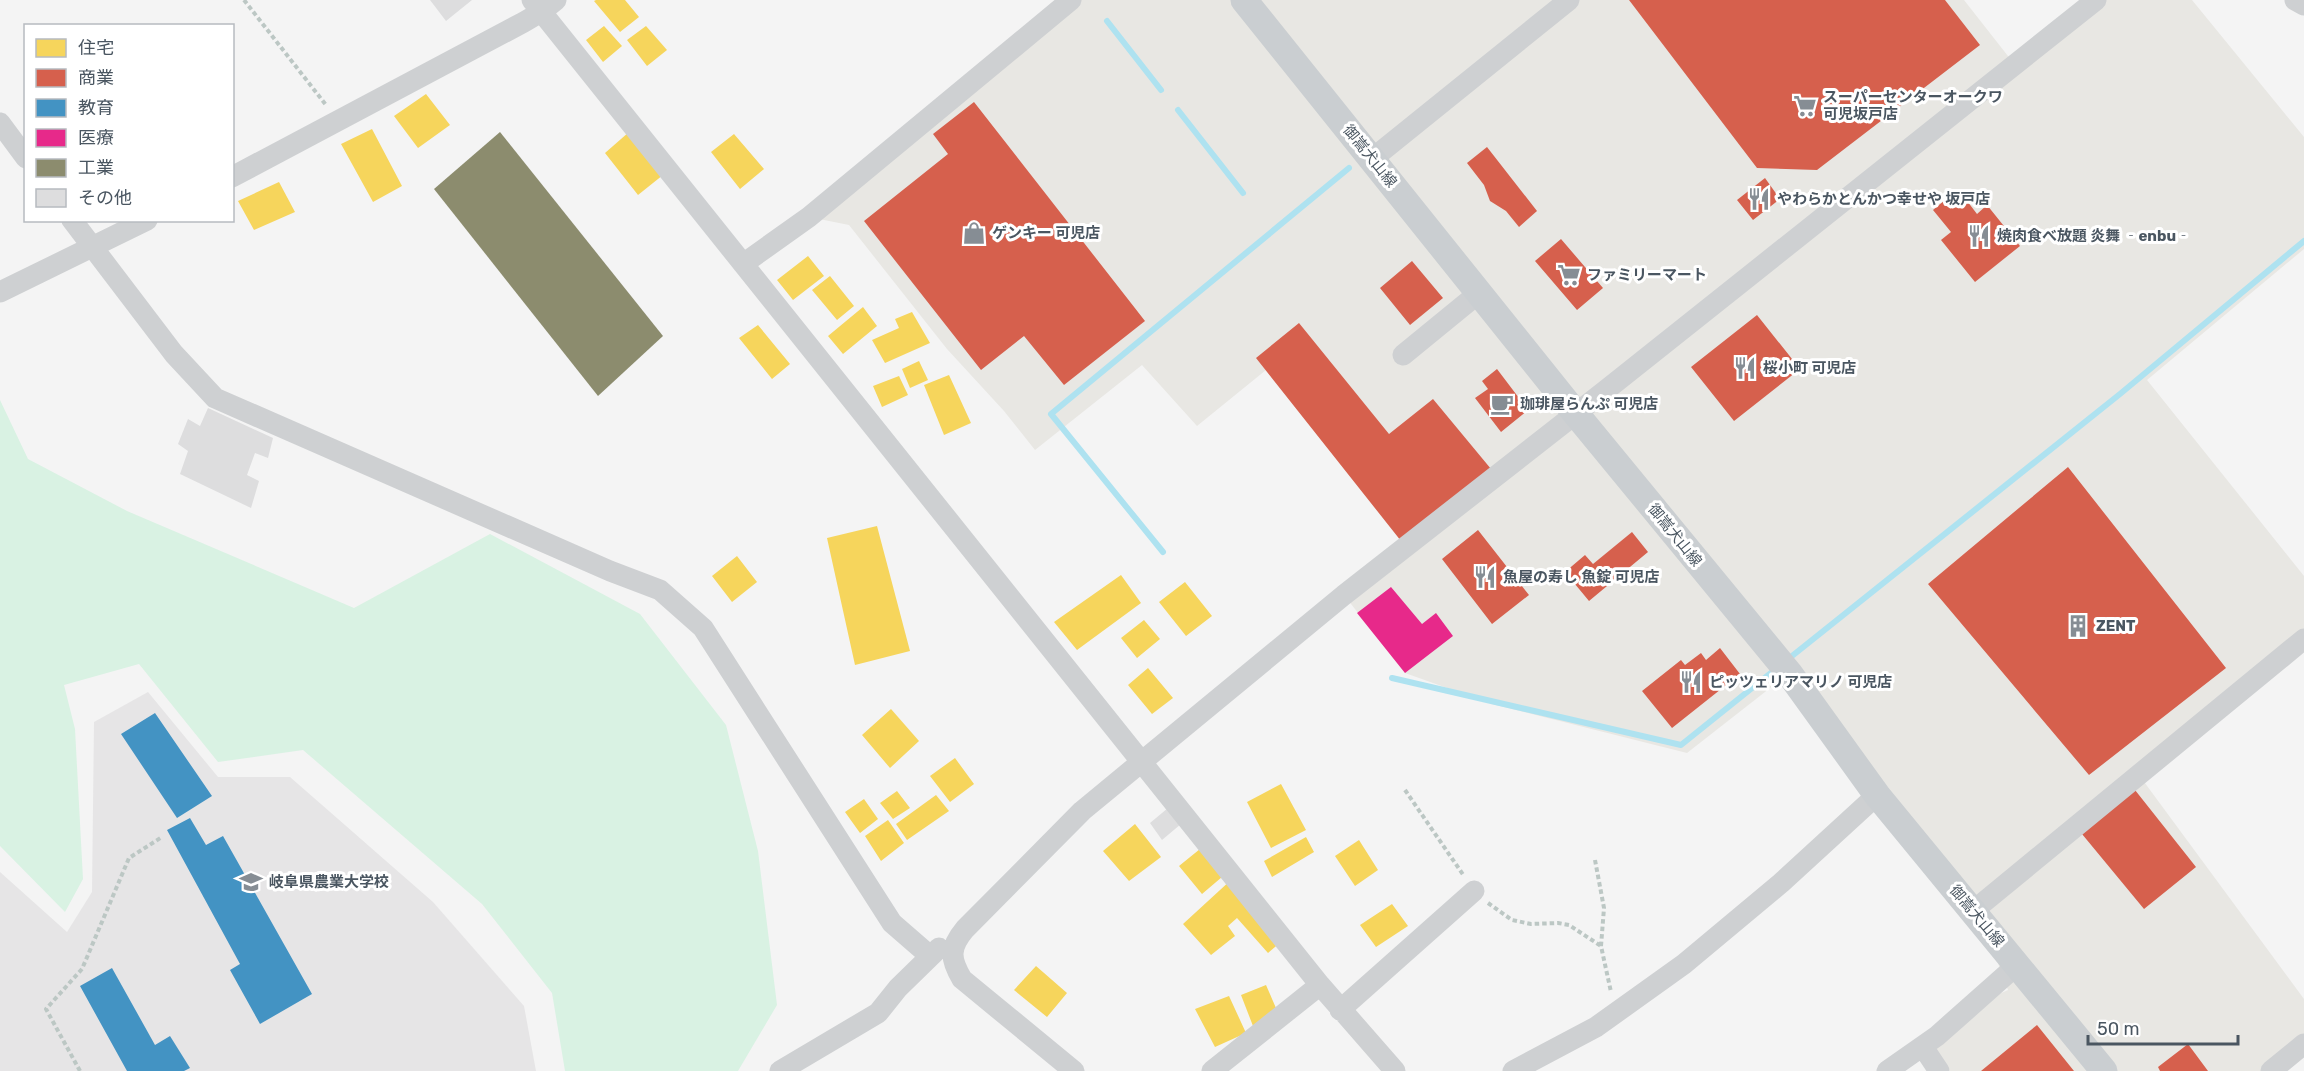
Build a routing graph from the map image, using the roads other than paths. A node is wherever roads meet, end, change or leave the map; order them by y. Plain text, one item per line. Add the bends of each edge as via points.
1 (1071, 0) edge
2 (1245, 0) edge
3 (1569, 0) edge
4 (2096, 0) edge
5 (2295, 0) edge
6 (543, 4) edge
7 (2304, 5) edge
8 (0, 123) edge
9 (24, 155) edge
10 (1372, 159) junction
11 (234, 176) edge
12 (73, 222) edge
13 (143, 222) edge
14 (92, 248) junction
15 (743, 264) junction
16 (0, 292) edge
17 (1480, 292) junction
18 (1403, 355) dead end
19 (1576, 414) junction
20 (2304, 639) edge
21 (1142, 762) junction
22 (1877, 795) junction
23 (1474, 891) dead end
24 (1973, 911) junction
25 (953, 948) junction
26 (930, 956) junction
27 (2018, 965) junction
28 (1320, 985) junction
29 (1340, 1010) junction
30 (2304, 1044) edge
31 (1923, 1047) junction
32 (1547, 1064) edge
33 (780, 1071) edge
34 (1074, 1071) edge
35 (1212, 1071) edge
36 (1395, 1071) edge
37 (1513, 1071) edge
38 (1887, 1071) edge
39 (1939, 1071) edge
40 (2104, 1071) edge
41 (2271, 1071) edge

1 - 15 street via 809,217
2 - 10 main road, 御嵩犬山線
3 - 10 street
4 - 19 street
5 - 7 street
6 - 11 street
6 - 15 street
8 - 9 street
10 - 17 main road, 御嵩犬山線
12 - 14 street
13 - 14 street
14 - 16 street
14 - 26 street via 174,354 215,398 660,590 703,628 892,923
15 - 21 street
17 - 18 street
17 - 19 main road, 御嵩犬山線
19 - 21 street via 1405,546
19 - 22 main road, 御嵩犬山線 via 1782,665
20 - 24 street
21 - 25 street via 1042,849 965,929
21 - 28 street
22 - 24 main road, 御嵩犬山線
22 - 32 street via 1711,942
23 - 29 street
24 - 27 main road, 御嵩犬山線
25 - 26 street via 940,947
25 - 34 street via 954,966 962,979
26 - 33 street via 878,1013
27 - 31 street
27 - 40 main road, 御嵩犬山線
28 - 29 street
28 - 35 street
29 - 36 street
30 - 41 street
31 - 38 street
31 - 39 street
32 - 37 street

